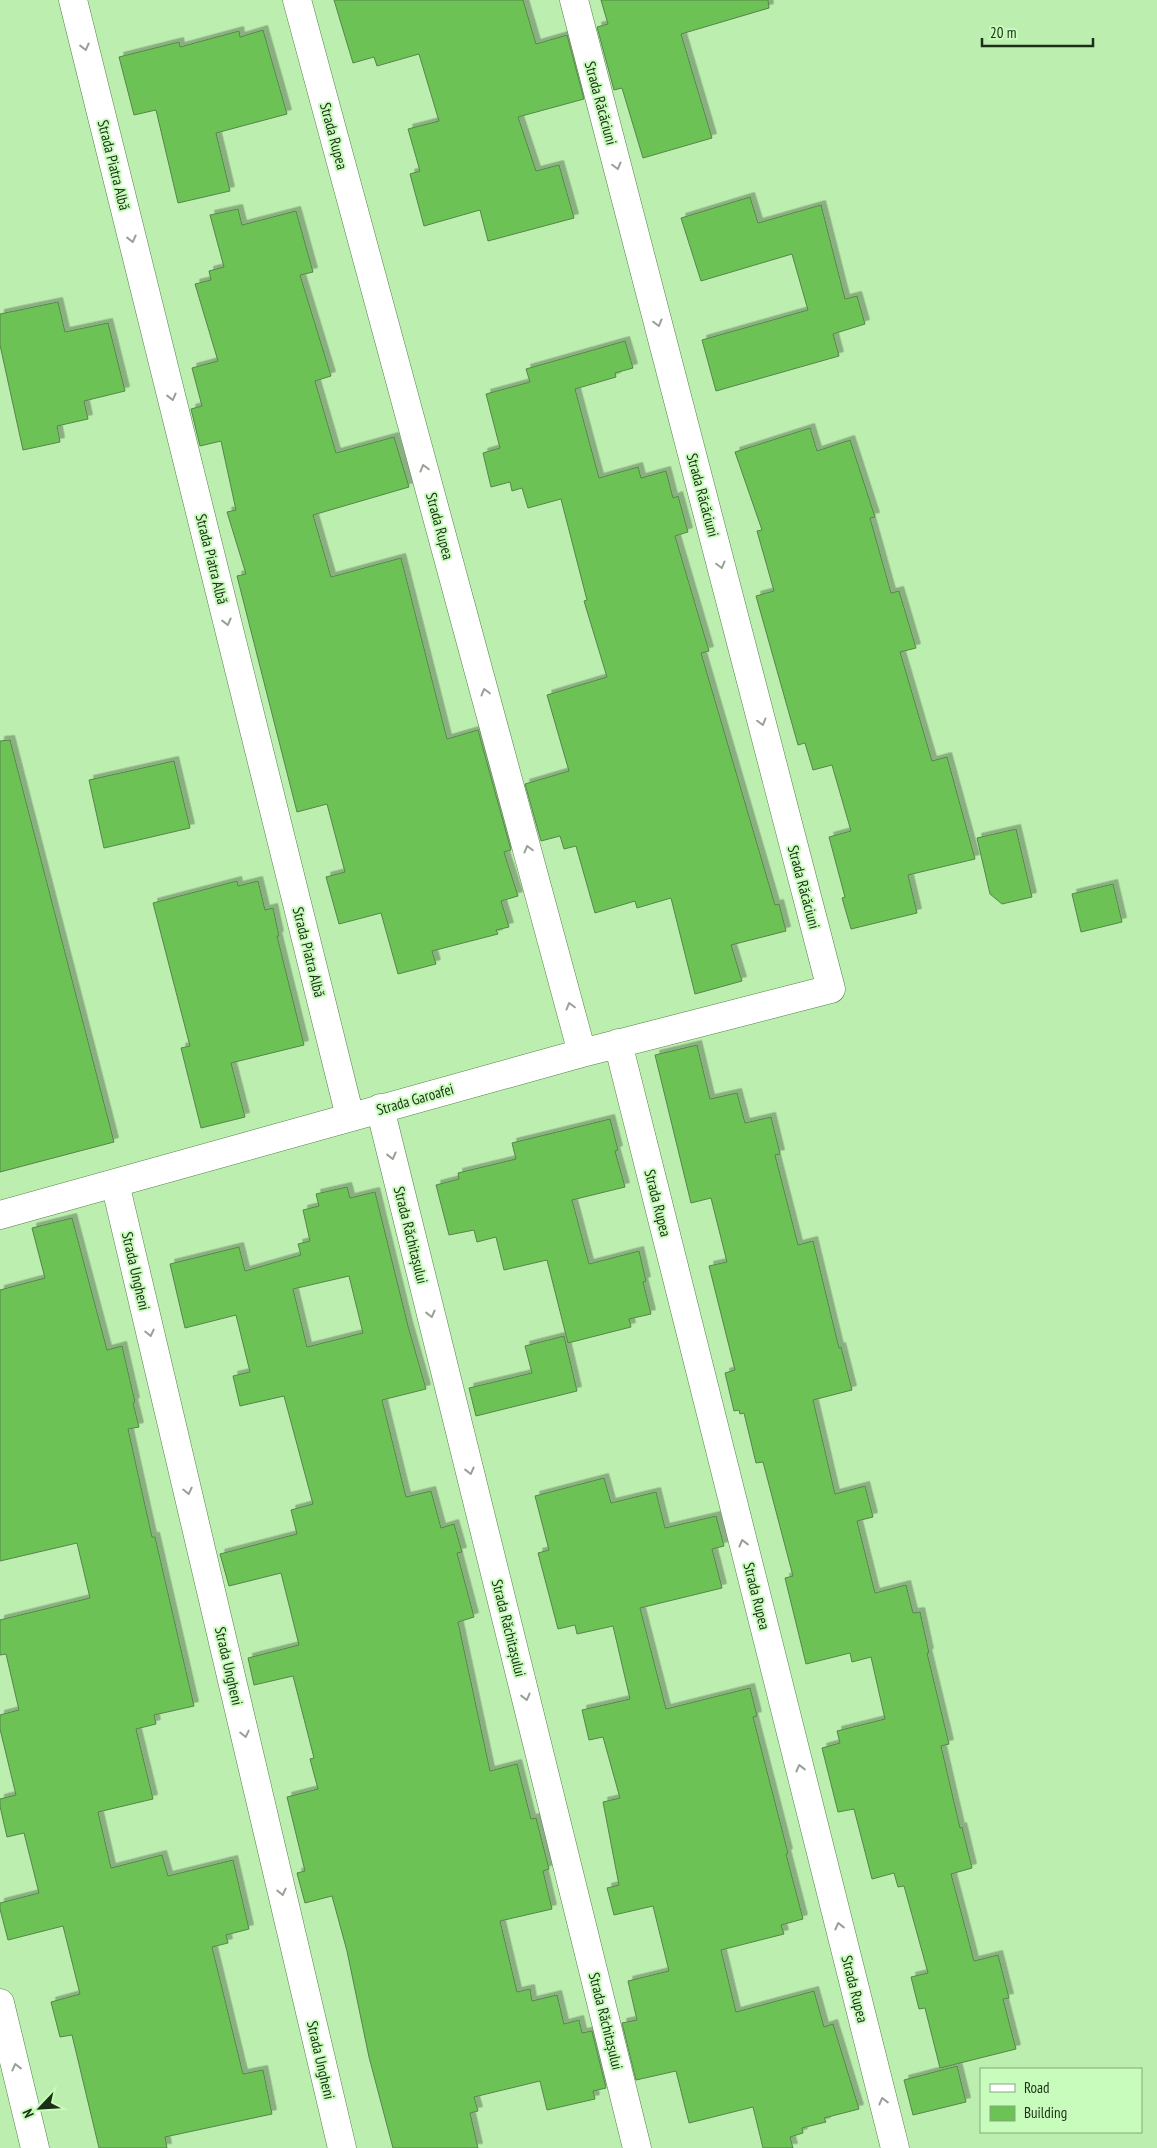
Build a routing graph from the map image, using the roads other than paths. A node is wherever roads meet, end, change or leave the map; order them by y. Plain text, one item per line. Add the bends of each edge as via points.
1 (73, 0) edge
2 (297, 0) edge
3 (574, 0) edge
4 (831, 989) joint
5 (618, 1043) junction
6 (582, 1053) junction
7 (380, 1108) junction
8 (350, 1117) junction
9 (115, 1183) junction
10 (0, 1215) edge
11 (0, 2003) edge
12 (35, 2148) edge
13 (342, 2148) edge
14 (637, 2148) edge
15 (895, 2148) edge

1 -> 8 street, Strada Piatra Albă
6 -> 2 street, Strada Rupea
3 -> 4 street, Strada Răcăciuni
4 - 5 street, Strada Garoafei
5 - 6 street, Strada Garoafei
15 -> 5 street, Strada Rupea
6 - 7 street, Strada Garoafei
7 - 8 street, Strada Garoafei
7 -> 14 street, Strada Răchitașului
8 - 9 street, Strada Garoafei
9 - 10 street, Strada Garoafei
9 -> 13 street, Strada Ungheni
12 -> 11 street

